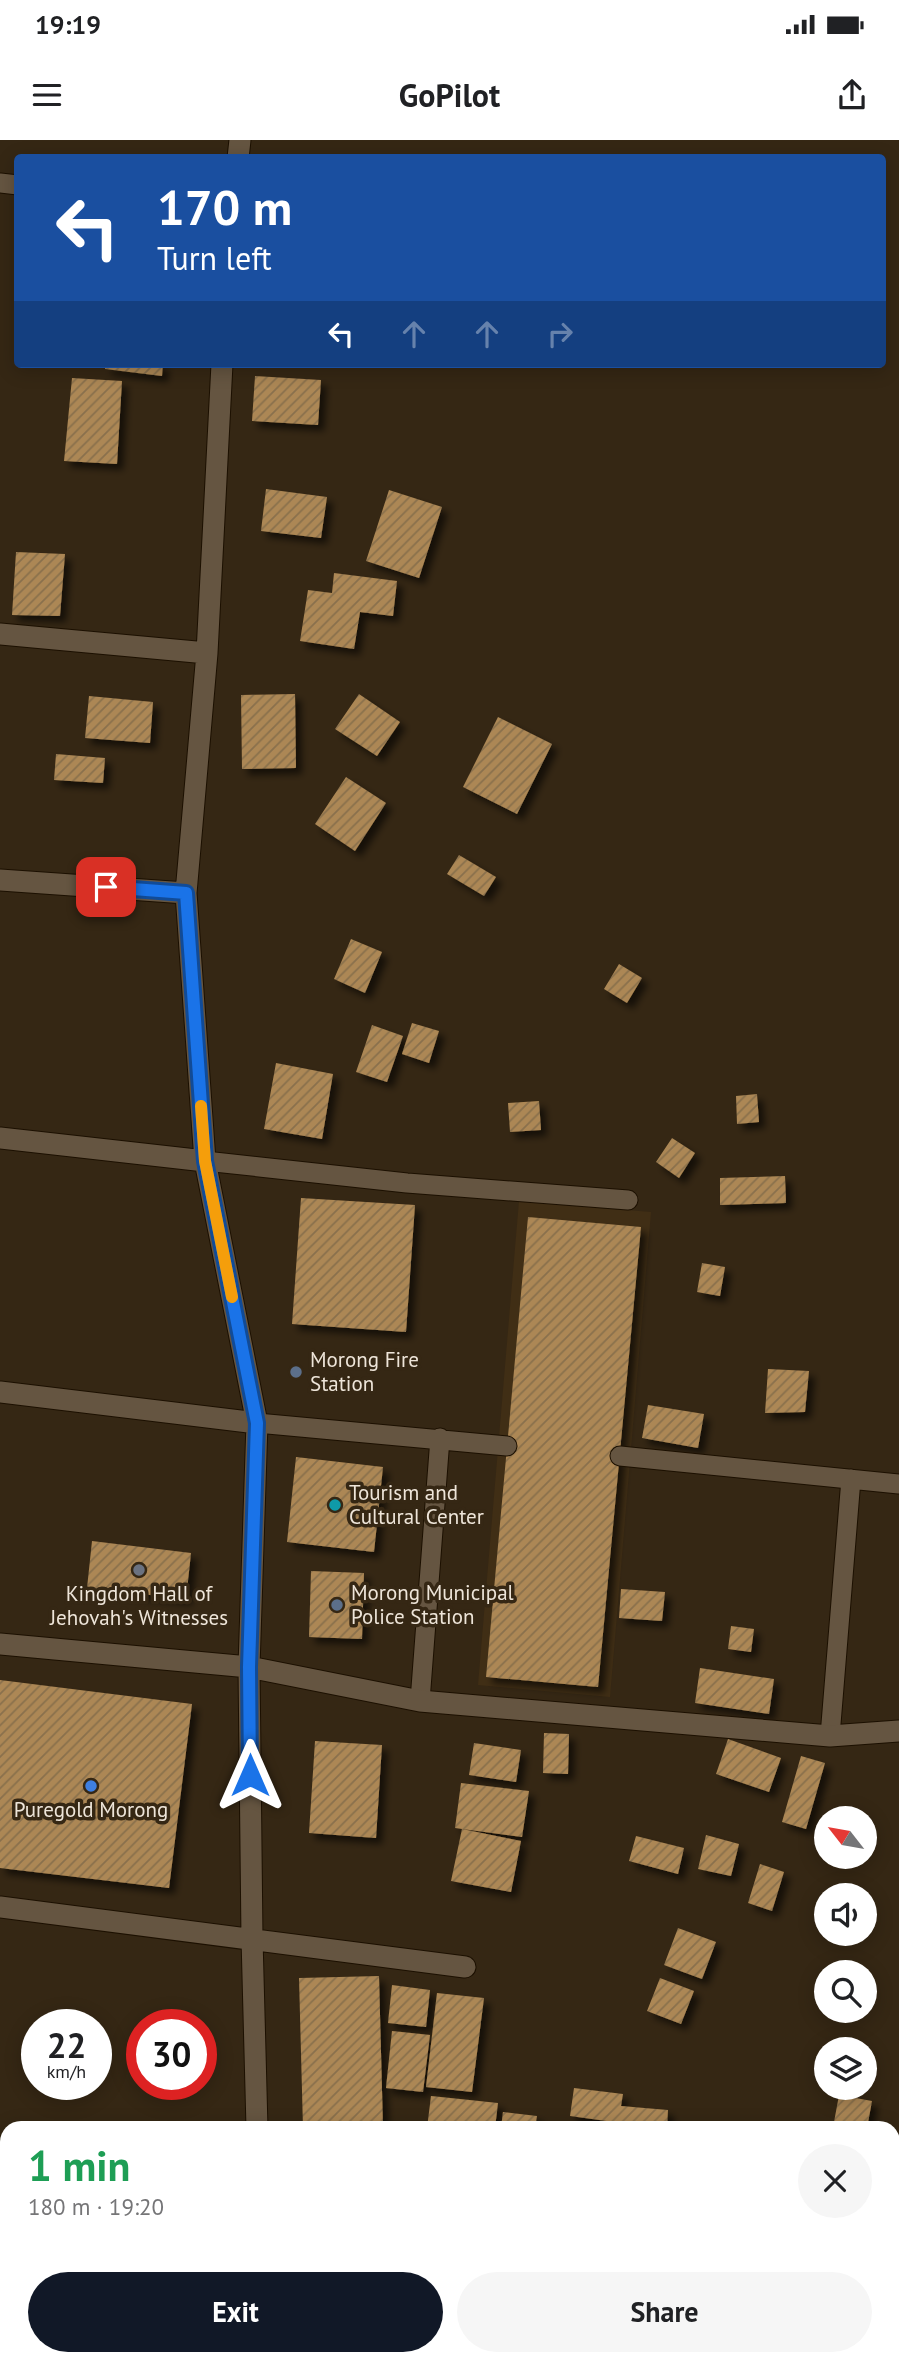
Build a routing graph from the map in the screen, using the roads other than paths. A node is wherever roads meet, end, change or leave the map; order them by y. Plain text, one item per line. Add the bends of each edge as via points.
1 (222, 368) edge
2 (0, 634) edge
3 (206, 653) junction
4 (0, 880) edge
5 (186, 893) junction
6 (0, 1138) edge
7 (205, 1161) junction
8 (628, 1200) dead end
9 (0, 1392) edge
10 (257, 1423) junction
11 (440, 1438) junction
12 (507, 1446) dead end
13 (620, 1456) dead end
14 (851, 1479) junction
15 (899, 1484) edge
16 (0, 1644) edge
17 (249, 1667) junction
18 (420, 1701) junction
19 (899, 1731) edge
20 (830, 1736) junction
21 (0, 1907) edge
22 (252, 1938) junction
23 (465, 1967) dead end
24 (257, 2121) edge

1 - 3 street
2 - 3 street
3 - 5 street
4 - 5 street
5 - 7 street
6 - 7 street
7 - 8 lane
7 - 10 street
9 - 10 street
10 - 11 lane
10 - 17 street
11 - 12 lane
11 - 18 lane
13 - 14 lane
14 - 15 lane
14 - 20 lane
16 - 17 street
17 - 18 street
17 - 22 street
18 - 20 street
19 - 20 street
21 - 22 street
22 - 23 street
22 - 24 street

